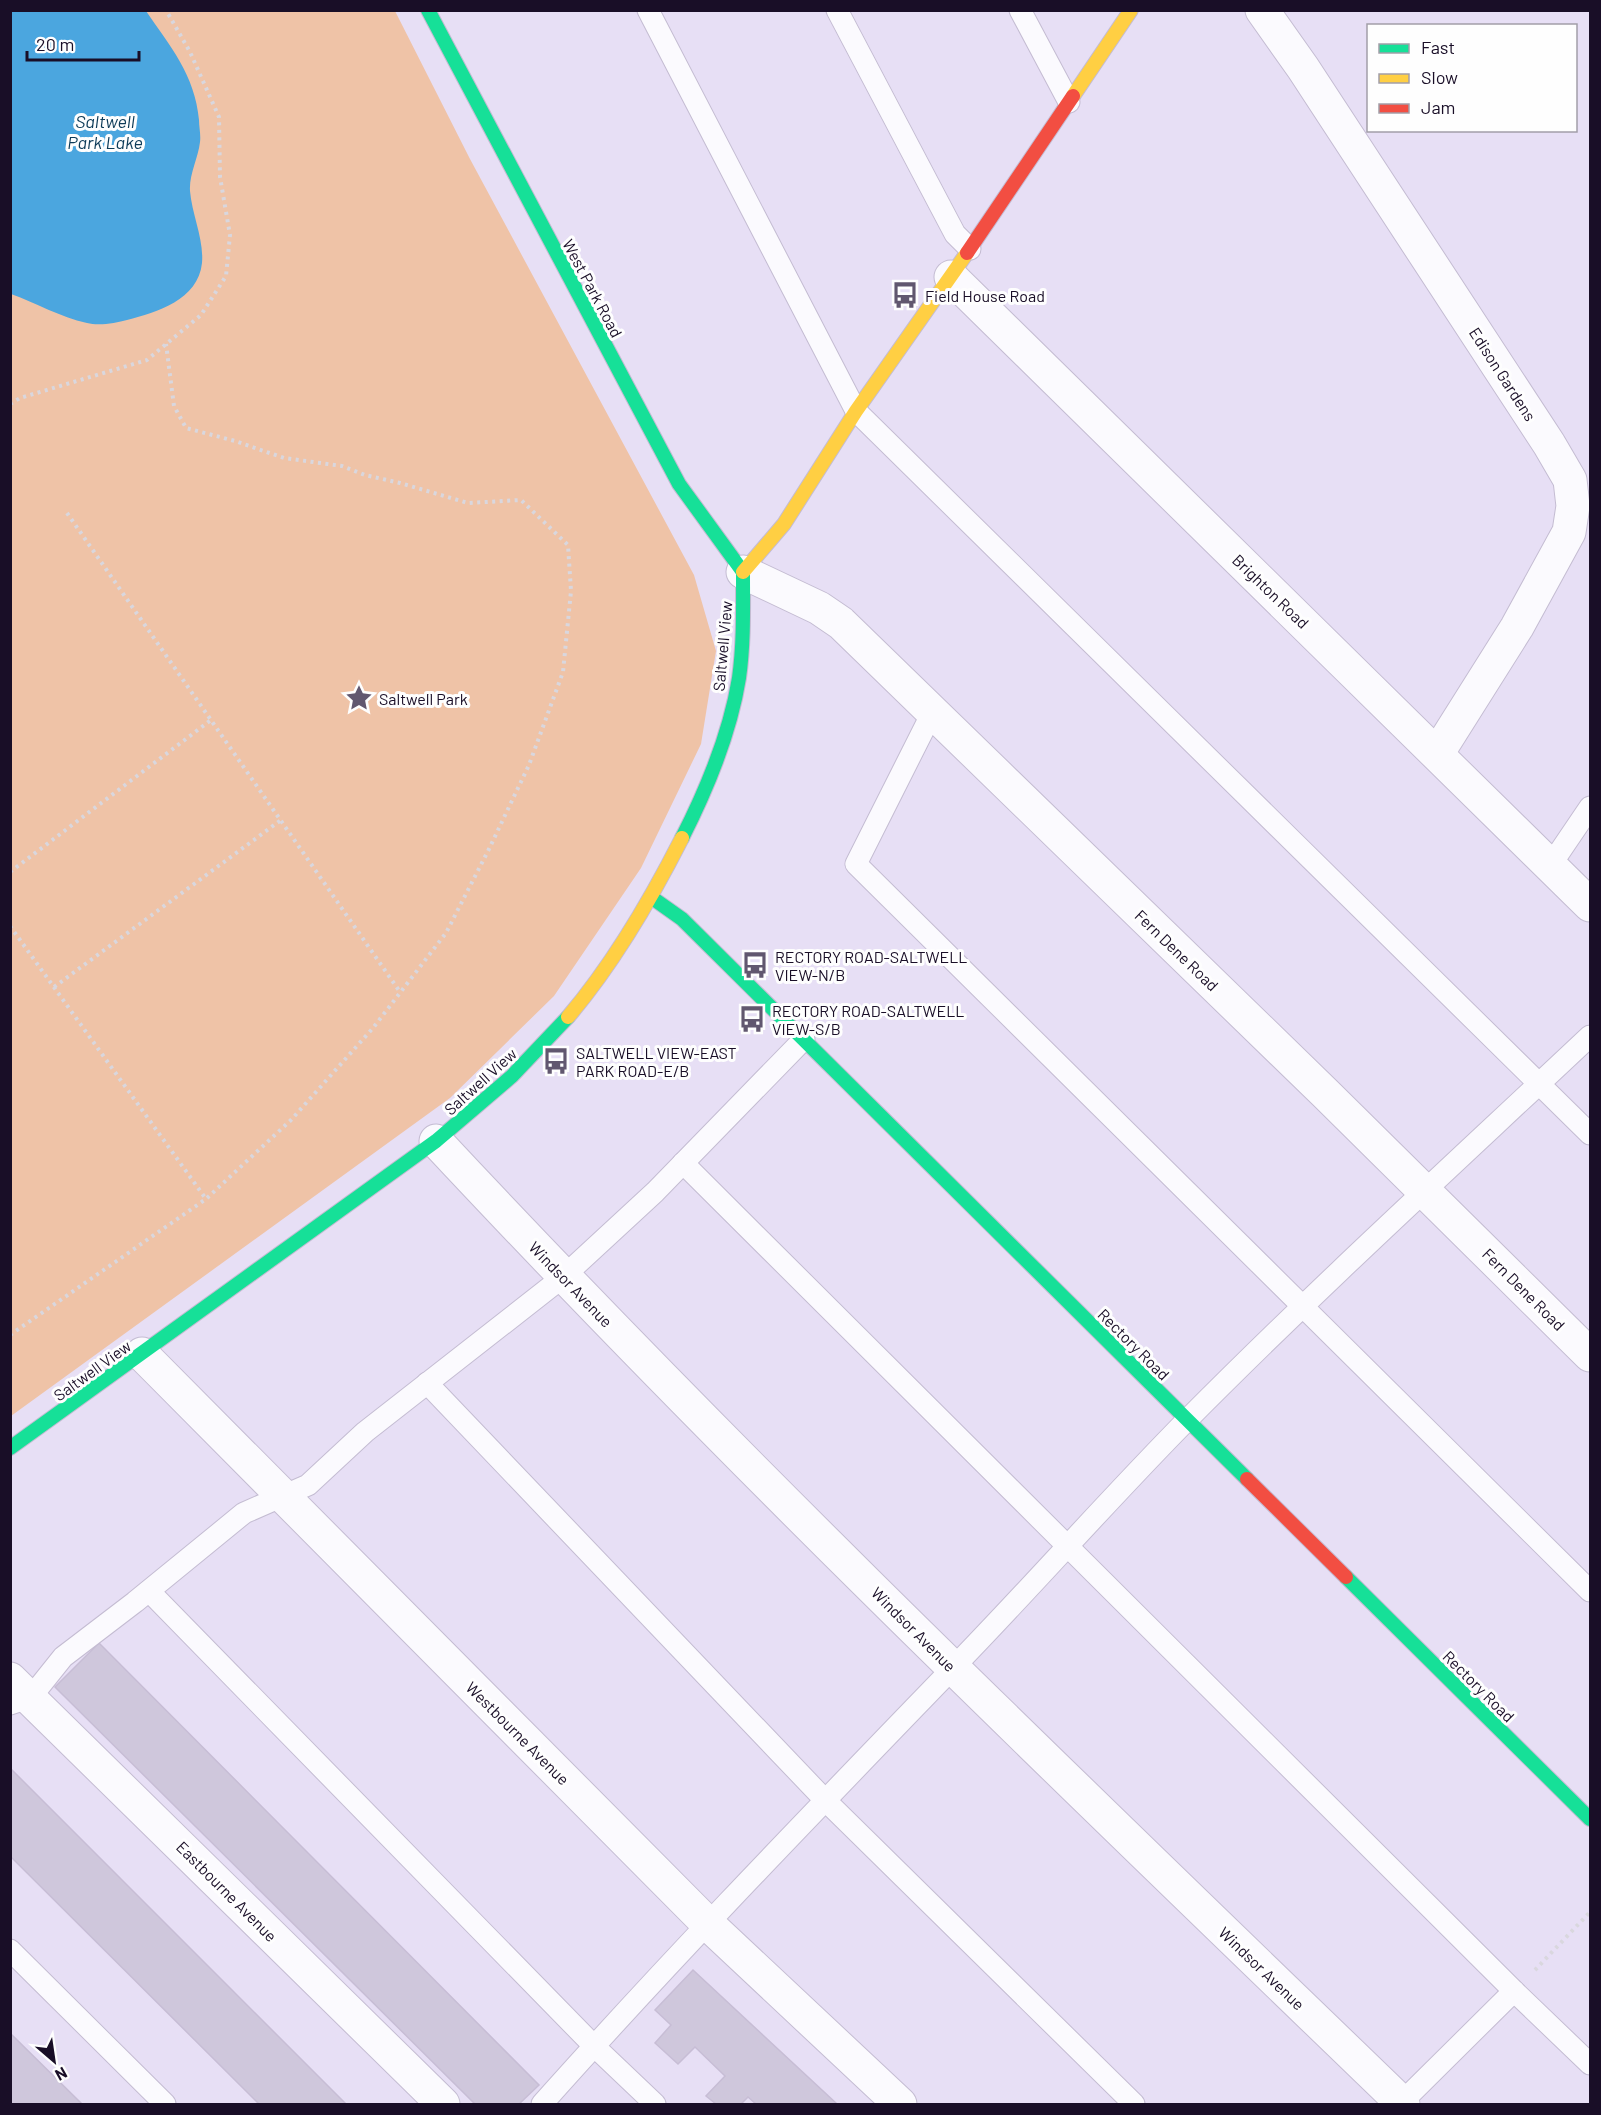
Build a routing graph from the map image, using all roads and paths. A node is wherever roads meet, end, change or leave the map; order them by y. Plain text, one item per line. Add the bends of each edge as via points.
1 (166, 10) edge
2 (428, 10) edge
3 (648, 10) edge
4 (837, 10) edge
5 (1020, 10) edge
6 (1131, 10) edge
7 (1262, 10) edge
8 (1069, 102) junction
9 (970, 249) junction
10 (951, 277) junction
11 (166, 344) junction
12 (10, 404) edge
13 (856, 411) junction
14 (67, 513) dead end
15 (743, 572) junction
16 (932, 713) junction
17 (211, 720) junction
18 (1437, 754) junction
19 (1590, 807) edge
20 (281, 820) junction
21 (1550, 866) junction
22 (10, 872) edge
23 (651, 897) junction
24 (1590, 905) edge
25 (10, 926) edge
26 (54, 987) junction
27 (400, 992) junction
28 (1590, 1036) edge
29 (804, 1039) junction
30 (1540, 1084) junction
31 (1590, 1134) edge
32 (436, 1141) junction
33 (683, 1163) junction
34 (1424, 1191) junction
35 (206, 1198) junction
36 (563, 1277) junction
37 (1304, 1307) junction
38 (10, 1335) edge
39 (142, 1354) junction
40 (1590, 1355) edge
41 (427, 1383) junction
42 (1187, 1420) junction
43 (10, 1448) edge
44 (283, 1496) junction
45 (1068, 1545) junction
46 (149, 1591) junction
47 (1590, 1591) edge
48 (953, 1668) junction
49 (17, 1693) edge
50 (825, 1800) junction
51 (1590, 1819) edge
52 (1590, 1912) edge
53 (708, 1924) junction
54 (10, 1950) edge
55 (1514, 1991) junction
56 (594, 2046) junction
57 (1590, 2064) edge
58 (165, 2104) edge
59 (443, 2104) edge
60 (542, 2104) edge
61 (655, 2104) edge
62 (900, 2104) edge
63 (1134, 2104) edge
64 (1402, 2104) edge

1 - 11 path via 219,117 220,177 230,235 226,276 201,315
2 - 15 street, West Park Road via 679,484
3 - 13 lane
4 - 9 lane via 952,230
5 - 8 lane
6 - 8 street
7 - 18 street, Edison Gardens via 1570,480 1573,506 1569,532 1517,627
8 - 9 street
9 - 10 street
10 - 13 street
10 - 18 street, Brighton Road
11 - 12 path via 147,360
11 - 27 path via 174,406 186,428 284,458 342,466 468,503 521,500 568,545 571,591 563,672 529,765 446,933
13 - 15 street via 784,524
13 - 30 lane
14 - 17 path
15 - 16 street, Fern Dene Road via 842,623
15 - 23 street, Saltwell View via 739,677 728,725 697,810
16 - 34 street, Fern Dene Road
16 - 37 lane via 856,864
17 - 20 path
17 - 22 path
18 - 21 street, Brighton Road
19 - 21 lane
20 - 26 path
20 - 27 path
21 - 24 street, Brighton Road
23 - 29 street, Rectory Road via 682,918
23 - 32 street, Saltwell View via 617,951 559,1028 471,1113
25 - 26 path
26 - 35 path
27 - 35 path via 291,1120
28 - 30 lane
29 - 33 lane
29 - 42 street, Rectory Road
30 - 31 lane
30 - 34 lane
32 - 36 street, Windsor Avenue
32 - 39 street, Saltwell View
33 - 36 lane
33 - 45 lane
34 - 37 lane
34 - 40 street, Fern Dene Road
35 - 38 path
36 - 41 lane
36 - 48 street, Windsor Avenue
37 - 42 lane
37 - 47 lane
39 - 43 street, Saltwell View
39 - 44 street, Westbourne Avenue
41 - 44 lane via 365,1432 308,1485
41 - 50 lane
42 - 45 lane
42 - 51 street, Rectory Road
44 - 46 lane via 244,1513
44 - 53 street, Westbourne Avenue
45 - 48 lane
45 - 55 lane
46 - 49 lane
46 - 56 lane
48 - 50 lane
48 - 64 street, Windsor Avenue
49 - 59 street, Eastbourne Avenue
50 - 53 lane
50 - 63 lane
52 - 55 path
53 - 56 lane
53 - 62 street, Westbourne Avenue
54 - 58 lane
55 - 57 lane
55 - 64 lane
56 - 60 lane
56 - 61 lane

